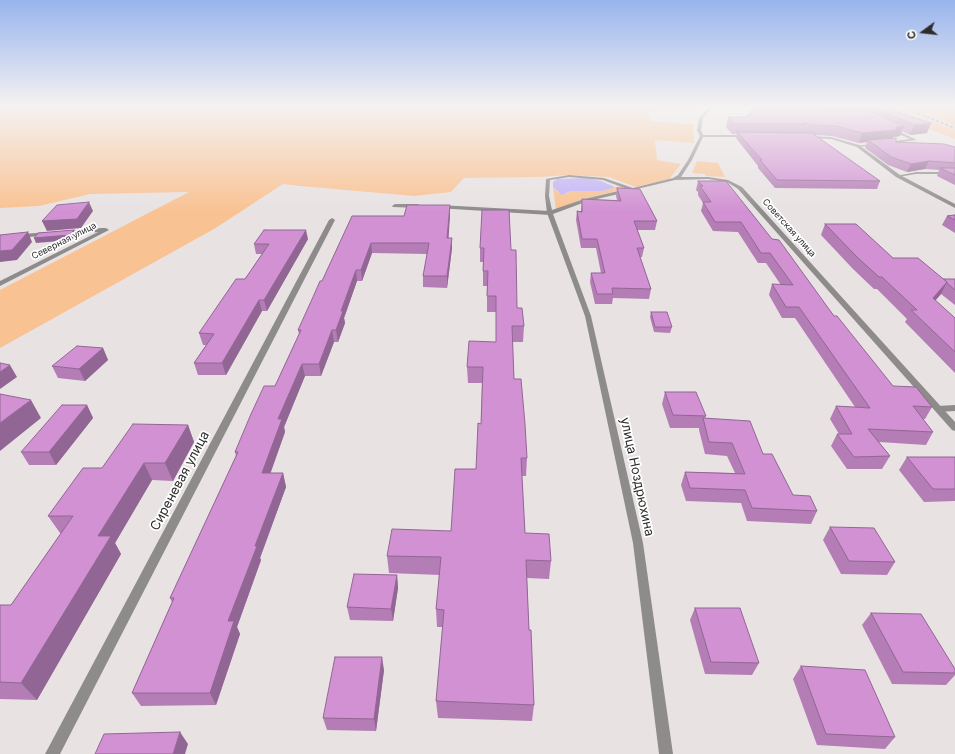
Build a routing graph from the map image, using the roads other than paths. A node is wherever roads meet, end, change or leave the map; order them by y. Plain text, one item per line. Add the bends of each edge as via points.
1 (699, 141) edge
2 (842, 141) edge
3 (904, 141) edge
4 (858, 146) junction
5 (955, 173) edge
6 (898, 176) junction
7 (675, 179) junction
8 (634, 190) junction
9 (395, 206) dead end
10 (425, 206) edge
11 (955, 206) edge
12 (433, 207) edge
13 (550, 213) junction
14 (332, 220) dead end
15 (62, 233) edge
16 (54, 234) edge
17 (0, 238) edge
18 (0, 284) edge
19 (955, 408) edge
20 (938, 409) junction
21 (955, 428) edge
22 (52, 754) edge
23 (666, 754) edge

1 - 7 street via 680,176
2 - 4 street
3 - 4 street
4 - 6 street
5 - 6 street
6 - 11 street
7 - 8 street, Советская улица
7 - 20 street, Советская улица via 720,179 740,188
8 - 13 street, Советская улица via 586,200
8 - 13 street, улица Ноздрюхина via 604,178 569,176 548,179
9 - 10 street
12 - 13 street
13 - 23 street, улица Ноздрюхина via 588,316 638,543
14 - 22 street, Сиреневая улица
15 - 18 street, Северная улица via 106,230
16 - 17 street, Северная улица
19 - 20 street
20 - 21 street, Советская улица

